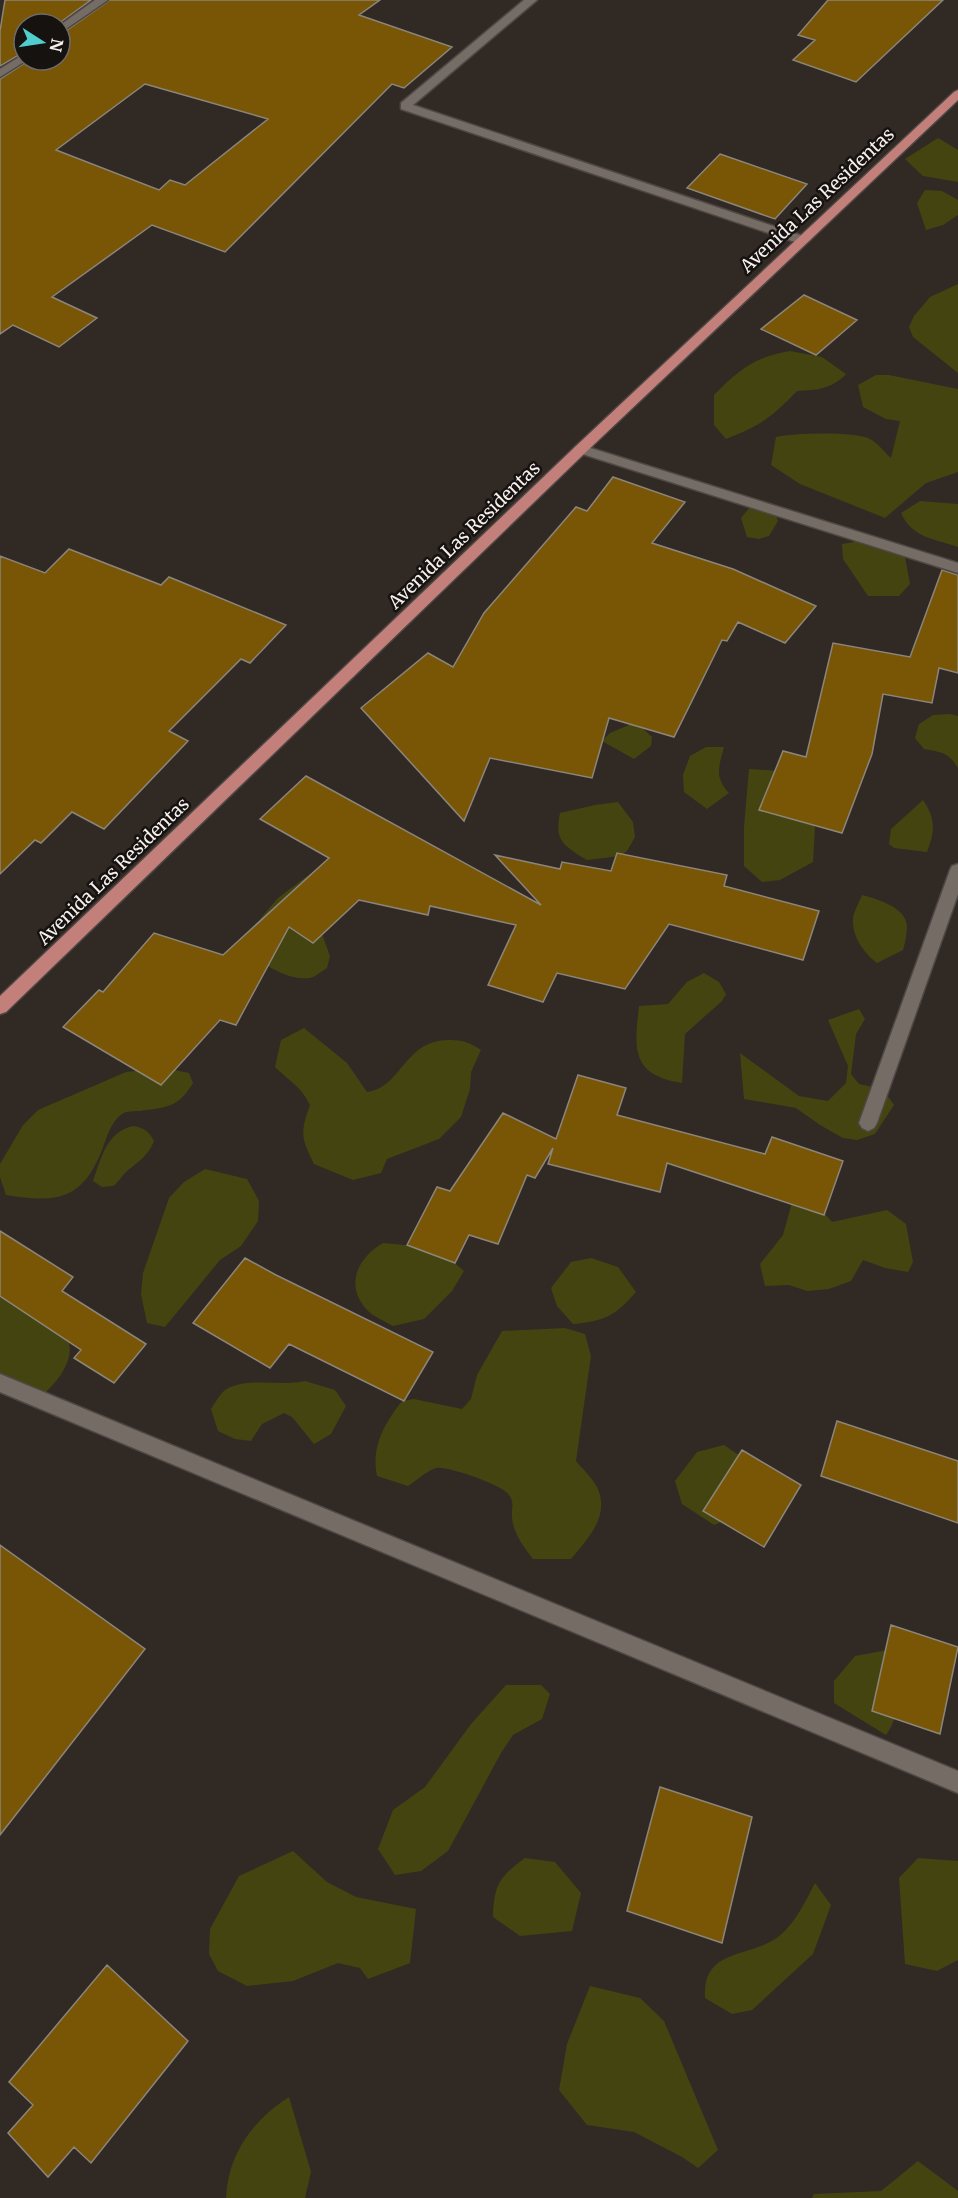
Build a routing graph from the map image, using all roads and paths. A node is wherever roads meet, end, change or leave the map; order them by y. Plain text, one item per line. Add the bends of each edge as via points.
1 (102, 0) edge
2 (531, 0) edge
3 (72, 21) edge
4 (958, 94) edge
5 (802, 240) junction
6 (581, 450) junction
7 (958, 568) edge
8 (958, 870) edge
9 (0, 1007) edge
10 (868, 1123) dead end
11 (0, 1383) edge
12 (958, 1782) edge

1 - 3 street
2 - 5 street via 405,106
4 - 5 main road, Avenida Las Residentas
5 - 6 main road, Avenida Las Residentas
6 - 7 street
6 - 9 main road, Avenida Las Residentas
8 - 10 street
11 - 12 street

